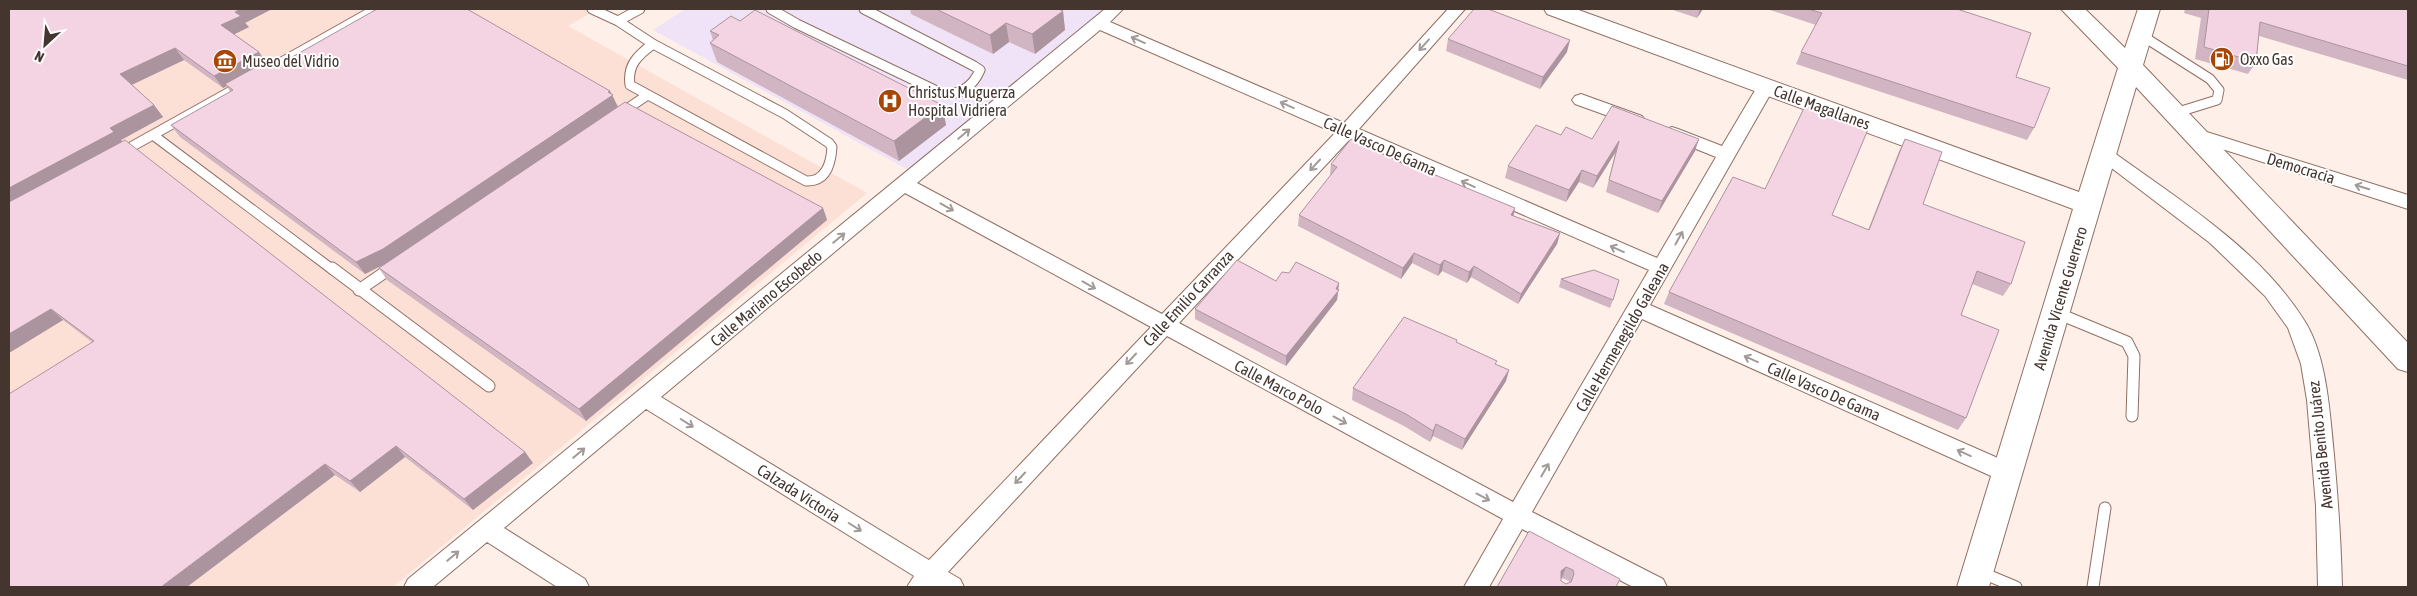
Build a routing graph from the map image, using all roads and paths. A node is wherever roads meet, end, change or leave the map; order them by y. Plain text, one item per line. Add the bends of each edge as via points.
1 (376, 9) edge
2 (592, 9) edge
3 (640, 9) edge
4 (771, 9) edge
5 (864, 9) edge
6 (1116, 9) edge
7 (1457, 9) edge
8 (1555, 9) edge
9 (2072, 9) edge
10 (2149, 9) edge
11 (618, 22) junction
12 (1098, 23) junction
13 (2141, 35) junction
14 (653, 44) junction
15 (2131, 66) junction
16 (256, 77) edge
17 (247, 82) edge
18 (1766, 86) junction
19 (646, 96) junction
20 (1582, 100) dead end
21 (2174, 113) junction
22 (614, 118) edge
23 (1347, 131) junction
24 (2194, 134) junction
25 (153, 135) junction
26 (2103, 153) junction
27 (1726, 154) junction
28 (111, 158) edge
29 (904, 184) junction
30 (2408, 202) edge
31 (2088, 205) junction
32 (400, 262) edge
33 (1662, 268) junction
34 (359, 290) junction
35 (1639, 309) junction
36 (2056, 312) junction
37 (1163, 325) junction
38 (2408, 361) edge
39 (489, 386) dead end
40 (645, 398) junction
41 (2132, 416) dead end
42 (2008, 472) junction
43 (2104, 508) dead end
44 (1518, 516) junction
45 (486, 529) junction
46 (1976, 579) edge
47 (925, 581) edge
48 (416, 587) edge
49 (577, 587) edge
50 (952, 587) edge
51 (1476, 587) edge
52 (1655, 587) edge
53 (2016, 587) edge
54 (2093, 587) edge
55 (2330, 587) edge

1 - 16 lane
2 - 11 lane
3 - 11 lane
4 - 5 lane via 943,94 958,94 978,75 980,70 974,66
6 - 12 street, Calle Mariano Escobedo
7 -> 23 street, Calle Emilio Carranza
8 - 18 street, Calle Magallanes
9 - 15 street
10 - 13 street, Avenida Vicente Guerrero
11 - 14 lane
23 -> 12 street, Calle Vasco De Gama
29 -> 12 street, Calle Mariano Escobedo
13 - 15 street, Avenida Vicente Guerrero
13 - 21 lane via 2210,79 2219,90 2217,100
14 - 19 lane via 638,55 628,71 630,85
14 - 19 lane via 785,114 829,142 832,147 828,167 817,181 806,181
15 - 21 street
15 - 26 street, Avenida Vicente Guerrero
17 - 25 lane
18 - 27 street, Calle Hermenegildo Galeana
18 - 31 street, Calle Magallanes
19 - 22 lane
20 - 27 street
21 - 24 street
33 -> 23 street, Calle Vasco De Gama
23 -> 37 street, Calle Emilio Carranza
30 -> 24 street, Democracia
24 - 38 street
25 - 28 lane
25 - 34 lane
26 - 31 street, Avenida Vicente Guerrero
26 - 55 street, Avenida Benito Juárez via 2217,238 2272,291 2297,325 2311,364 2318,400
33 -> 27 street, Calle Hermenegildo Galeana
29 -> 37 street, Calle Marco Polo
40 -> 29 street, Calle Mariano Escobedo
31 - 36 street, Avenida Vicente Guerrero
32 - 34 lane
33 - 35 street, Calle Hermenegildo Galeana
34 - 39 lane
42 -> 35 street, Calle Vasco De Gama
44 -> 35 street, Calle Hermenegildo Galeana
36 - 41 lane via 2127,342 2134,356
36 - 42 street, Avenida Vicente Guerrero
37 -> 44 street, Calle Marco Polo
37 -> 47 street, Calle Emilio Carranza
45 -> 40 street, Calle Mariano Escobedo
40 -> 47 street, Calzada Victoria
42 - 46 street, Avenida Vicente Guerrero
43 - 54 lane
44 - 51 street, Calle Hermenegildo Galeana
44 - 52 street, Calle Marco Polo
48 -> 45 street, Calle Mariano Escobedo
45 - 49 street
46 - 53 lane
47 - 50 street, Calzada Victoria

